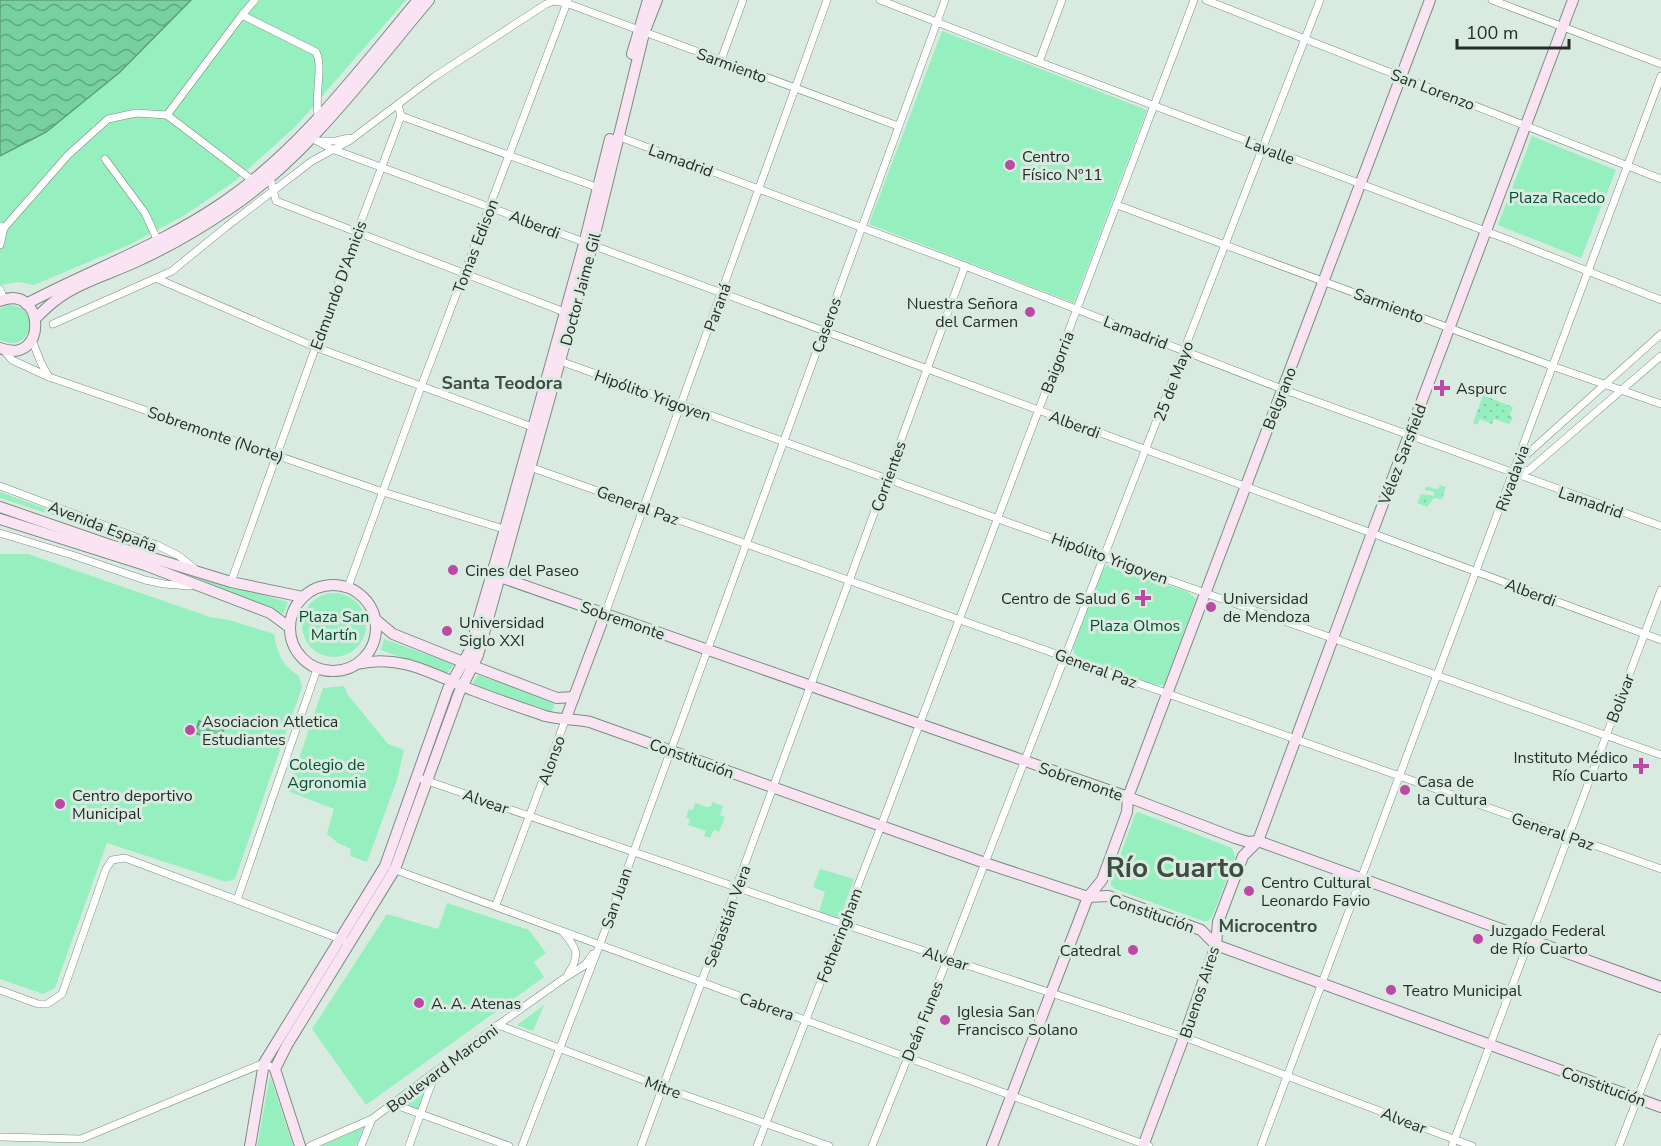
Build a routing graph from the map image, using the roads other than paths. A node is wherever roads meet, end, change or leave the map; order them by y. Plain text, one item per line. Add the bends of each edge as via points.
1 (255, 0) edge
2 (418, 0) edge
3 (429, 0) edge
4 (648, 0) edge
5 (657, 0) edge
6 (743, 0) edge
7 (827, 0) edge
8 (880, 0) edge
9 (945, 0) edge
10 (1062, 0) edge
11 (1194, 0) edge
12 (1206, 0) edge
13 (1320, 0) edge
14 (1430, 0) edge
15 (1492, 0) edge
16 (1573, 0) edge
17 (567, 2) edge
18 (242, 15) junction
19 (937, 22) junction
20 (1563, 27) junction
21 (641, 32) junction
22 (1304, 39) junction
23 (721, 60) junction
24 (1039, 62) junction
25 (1661, 64) edge
26 (1661, 76) edge
27 (1401, 77) junction
28 (795, 88) junction
29 (398, 105) junction
30 (1154, 106) junction
31 (167, 115) junction
32 (402, 116) junction
33 (320, 122) junction
34 (898, 126) junction
35 (1526, 126) junction
36 (615, 136) junction
37 (356, 137) junction
38 (313, 140) junction
39 (1263, 147) junction
40 (332, 149) junction
41 (509, 156) junction
42 (105, 159) dead end
43 (1627, 165) junction
44 (382, 167) junction
45 (268, 173) junction
46 (1661, 179) edge
47 (252, 180) junction
48 (1361, 185) junction
49 (599, 188) junction
50 (760, 189) junction
51 (274, 190) junction
52 (1117, 205) junction
53 (490, 207) junction
54 (2, 227) edge
55 (861, 228) junction
56 (357, 231) junction
57 (1486, 231) junction
58 (158, 242) junction
59 (0, 245) edge
60 (588, 245) junction
61 (1225, 245) junction
62 (965, 266) junction
63 (1588, 270) junction
64 (465, 273) junction
65 (158, 279) junction
66 (1324, 280) junction
67 (722, 293) junction
68 (2, 297) edge
69 (1661, 300) edge
70 (26, 304) junction
71 (1077, 309) junction
72 (569, 314) junction
73 (36, 318) junction
74 (53, 324) dead end
75 (1450, 327) junction
76 (824, 331) junction
77 (1661, 334) edge
78 (32, 340) junction
79 (315, 347) junction
80 (2, 349) edge
81 (1184, 351) junction
82 (1661, 356) edge
83 (560, 361) junction
84 (1552, 366) junction
85 (927, 369) junction
86 (49, 377) junction
87 (1604, 384) junction
88 (421, 387) junction
89 (1282, 389) junction
90 (1622, 391) junction
91 (681, 405) junction
92 (1661, 405) edge
93 (1038, 410) junction
94 (537, 428) junction
95 (1410, 436) junction
96 (783, 441) junction
97 (1146, 450) junction
98 (277, 455) junction
99 (530, 467) junction
100 (1513, 474) junction
101 (887, 478) junction
102 (0, 486) edge
103 (1246, 486) junction
104 (383, 492) junction
105 (0, 507) edge
106 (645, 507) junction
107 (997, 517) junction
108 (0, 519) edge
109 (1661, 526) edge
110 (509, 530) junction
111 (0, 533) edge
112 (1372, 533) junction
113 (746, 544) junction
114 (1104, 557) junction
115 (1476, 572) junction
116 (201, 573) junction
117 (500, 577) junction
118 (849, 581) junction
119 (231, 582) junction
120 (201, 586) junction
121 (348, 587) junction
122 (1661, 590) edge
123 (1206, 592) junction
124 (303, 597) junction
125 (605, 614) junction
126 (959, 618) junction
127 (375, 619) junction
128 (290, 627) junction
129 (1645, 634) junction
130 (1333, 639) junction
131 (1661, 640) edge
132 (707, 649) junction
133 (1065, 657) junction
134 (357, 664) junction
135 (468, 664) junction
136 (317, 669) junction
137 (1437, 675) junction
138 (457, 683) junction
139 (810, 685) junction
140 (1167, 693) junction
141 (574, 697) junction
142 (566, 718) junction
143 (919, 723) junction
144 (1606, 736) junction
145 (1295, 739) junction
146 (670, 750) junction
147 (1661, 755) edge
148 (1024, 760) junction
149 (1400, 777) junction
150 (421, 778) junction
151 (774, 788) junction
152 (1128, 797) junction
153 (530, 816) junction
154 (881, 826) junction
155 (1568, 836) junction
156 (1258, 841) junction
157 (633, 851) junction
158 (985, 863) junction
159 (390, 867) junction
160 (1661, 869) edge
161 (1361, 879) junction
162 (738, 887) junction
163 (1088, 897) junction
164 (237, 900) junction
165 (496, 905) junction
166 (843, 924) junction
167 (561, 930) junction
168 (1529, 940) junction
169 (346, 941) junction
170 (600, 945) junction
171 (1216, 945) junction
172 (948, 958) junction
173 (566, 977) junction
174 (702, 983) junction
175 (1322, 984) junction
176 (1661, 987) edge
177 (0, 990) edge
178 (1051, 993) junction
179 (806, 1019) junction
180 (498, 1025) junction
181 (1184, 1037) junction
182 (1661, 1038) edge
183 (1490, 1044) junction
184 (560, 1048) junction
185 (907, 1057) junction
186 (264, 1063) junction
187 (275, 1069) junction
188 (436, 1071) junction
189 (1288, 1076) junction
190 (662, 1087) junction
191 (1010, 1094) junction
192 (1637, 1098) junction
193 (393, 1104) junction
194 (1661, 1107) edge
195 (420, 1114) junction
196 (372, 1119) junction
197 (765, 1124) junction
198 (0, 1137) edge
199 (82, 1143) edge
200 (1453, 1143) edge
201 (1145, 1145) edge
202 (250, 1146) edge
203 (300, 1146) edge
204 (310, 1146) edge
205 (361, 1146) edge
206 (409, 1146) edge
207 (508, 1146) edge
208 (522, 1146) edge
209 (641, 1146) edge
210 (757, 1146) edge
211 (829, 1146) edge
212 (872, 1146) edge
213 (992, 1146) edge
214 (1261, 1146) edge
215 (1472, 1146) edge
216 (1619, 1146) edge

1 - 18 street
2 - 33 main road
3 - 33 main road
4 - 21 main road, Doctor Jaime Gil
5 - 21 main road, Doctor Jaime Gil
6 - 23 street
7 - 28 street, Paraná
8 - 19 street, Lavalle
9 - 19 street, Caseros
10 - 24 street
11 - 30 street, Baigorria
12 - 22 street, San Lorenzo
13 - 22 street, 25 de Mayo
14 - 27 main road, Belgrano
15 - 20 street
16 - 20 main road, Vélez Sarsfield
17 - 21 street, Sarmiento
17 - 29 street via 546,4 443,70
17 - 41 street, Tomas Edison
18 - 31 street
18 - 33 street via 316,52
19 - 24 street, Lavalle
19 - 34 street, Caseros
20 - 25 street
20 - 35 main road, Vélez Sarsfield
21 - 23 street, Sarmiento
21 - 36 main road, Doctor Jaime Gil
22 - 27 street, San Lorenzo
22 - 39 street, 25 de Mayo
23 - 28 street, Sarmiento
24 - 30 street, Lavalle
26 - 43 street, Rivadavia
27 - 35 street, San Lorenzo
27 - 48 main road, Belgrano
28 - 34 street, Sarmiento
28 - 50 street, Paraná
29 - 32 street
29 - 37 street
30 - 39 street, Lavalle
30 - 52 street, Baigorria
31 - 47 street
31 - 54 street via 136,113 108,119 68,155
32 - 41 street
32 - 44 street, Edmundo D'Amicis
33 - 38 main road
33 - 45 main road
34 - 55 street, Caseros
35 - 43 street, San Lorenzo
35 - 57 main road, Vélez Sarsfield
36 - 49 main road, Doctor Jaime Gil
36 - 50 street, Lamadrid
36 - 60 main road, Doctor Jaime Gil
37 - 38 street
37 - 40 street
38 - 40 street, Alberdi
38 - 45 main road
39 - 48 street, Lavalle
39 - 61 street, 25 de Mayo
40 - 44 street, Alberdi
40 - 51 street
41 - 49 street
41 - 53 street, Tomas Edison
42 - 58 street via 145,213
43 - 46 street, San Lorenzo
43 - 63 street, Rivadavia
44 - 53 street, Alberdi
44 - 56 street, Edmundo D'Amicis
45 - 47 main road
45 - 51 street
45 - 73 main road via 232,207 203,226 142,260 77,287
47 - 58 main road
48 - 57 street, Lavalle
48 - 66 main road, Belgrano
49 - 60 main road, Doctor Jaime Gil
50 - 55 street, Lamadrid
50 - 67 street, Paraná
51 - 56 street via 276,201
51 - 65 street
52 - 61 street, Sarmiento
52 - 71 street, Baigorria
53 - 60 street, Alberdi
53 - 64 street, Tomas Edison
54 - 59 street
55 - 62 street, Lamadrid
55 - 76 street, Caseros
56 - 64 street
56 - 79 street, Edmundo D'Amicis
57 - 63 street, Lavalle
57 - 75 main road, Vélez Sarsfield
58 - 70 main road
60 - 67 street, Alberdi
60 - 72 main road, Doctor Jaime Gil
61 - 66 street, Sarmiento
61 - 81 street, 25 de Mayo
62 - 71 street, Lamadrid
62 - 85 street, Corrientes
63 - 69 street, Lavalle
63 - 84 street, Rivadavia
64 - 72 street
64 - 88 street, Tomas Edison
65 - 74 street
65 - 79 street
66 - 75 street, Sarmiento
66 - 89 main road, Belgrano
67 - 76 street, Alberdi
67 - 91 street, Paraná
68 - 70 main road
70 - 73 main road
71 - 81 street, Lamadrid
71 - 93 street, Baigorria
72 - 83 main road, Doctor Jaime Gil
72 - 94 main road, Doctor Jaime Gil
73 - 78 main road
75 - 84 street, Sarmiento
75 - 95 main road, Vélez Sarsfield
76 - 85 street, Alberdi
76 - 96 street, Caseros
77 - 87 street
78 - 80 main road via 18,350
78 - 86 street
79 - 88 street
79 - 98 street, Edmundo D'Amicis
80 - 86 street, Sobremonte (Norte) via 12,360
81 - 89 street, Lamadrid
81 - 97 street, 25 de Mayo
82 - 90 street
83 - 91 street, Hipólito Yrigoyen
83 - 94 main road, Doctor Jaime Gil
84 - 87 street, Sarmiento
84 - 100 street, Rivadavia
85 - 93 street, Alberdi
85 - 101 street, Corrientes
86 - 98 street, Sobremonte (Norte)
87 - 90 street, Sarmiento
87 - 100 street via 1525,456
88 - 94 street
88 - 104 street, Tomas Edison
89 - 95 street, Lamadrid
89 - 103 main road, Belgrano
90 - 92 street, Sarmiento
90 - 100 street via 1529,470
91 - 96 street, Hipólito Yrigoyen
91 - 106 street, Paraná
93 - 97 street, Alberdi
93 - 107 street, Baigorria
94 - 99 main road, Doctor Jaime Gil
94 - 110 main road, Doctor Jaime Gil
95 - 100 street, Lamadrid
95 - 112 main road, Vélez Sarsfield
96 - 101 street, Hipólito Yrigoyen
96 - 113 street, Caseros
97 - 103 street, Alberdi
97 - 114 street, 25 de Mayo
98 - 104 street, Sobremonte (Norte)
98 - 119 street, Edmundo D'Amicis
99 - 106 street, General Paz
99 - 110 main road, Doctor Jaime Gil
100 - 109 street, Lamadrid
100 - 115 street, Rivadavia
101 - 107 street, Hipólito Yrigoyen
101 - 118 street, Corrientes
102 - 116 street, Avenida España via 157,545
103 - 112 street, Alberdi
103 - 123 main road, Belgrano
104 - 110 street
104 - 121 street, Tomas Edison
105 - 116 main road, Avenida España
106 - 113 street, General Paz
106 - 125 street, Paraná
107 - 114 street, Hipólito Yrigoyen
107 - 126 street, Baigorria
108 - 120 main road, Avenida España
110 - 117 main road, Doctor Jaime Gil
110 - 135 main road
111 - 120 street, Avenida España via 145,580
112 - 115 street, Alberdi
112 - 130 main road, Vélez Sarsfield
113 - 118 street, General Paz
113 - 132 street, Caseros
114 - 123 street, Hipólito Yrigoyen
114 - 133 street, 25 de Mayo
115 - 129 street, Alberdi
115 - 137 street, Rivadavia
116 - 119 main road, Avenida España
117 - 125 main road, Sobremonte
117 - 135 main road, Doctor Jaime Gil via 478,655
118 - 126 street, General Paz
118 - 139 street, Corrientes
119 - 124 main road, Avenida España
120 - 128 main road, Avenida España via 270,613
121 - 124 main road via 321,586
121 - 127 main road via 361,595
122 - 129 street, Bolivar
123 - 130 street, Hipólito Yrigoyen
123 - 140 main road, Belgrano
124 - 128 main road via 292,614
125 - 132 main road, Sobremonte
125 - 141 main road, Alonso
126 - 133 street, General Paz
126 - 143 street, Baigorria
127 - 134 main road via 373,644
127 - 135 main road via 393,634
128 - 136 main road via 297,652
129 - 131 street, Alberdi
129 - 144 street, Bolivar
130 - 137 street, Hipólito Yrigoyen
130 - 145 main road, Vélez Sarsfield
132 - 139 main road, Sobremonte
132 - 146 street, San Juan
133 - 140 street, General Paz
133 - 148 street, 25 de Mayo
134 - 136 main road via 331,672
134 - 138 main road via 375,660 405,663
135 - 138 main road
135 - 141 main road via 557,698
136 - 164 street
137 - 144 street, Hipólito Yrigoyen
137 - 149 street, Rivadavia
138 - 142 main road via 547,716
138 - 150 main road
139 - 143 main road, Sobremonte
139 - 151 street, Sebastián Vera
140 - 145 street, General Paz
140 - 152 main road, Belgrano
141 - 142 main road, Alonso
142 - 146 main road, Constitución via 590,722
142 - 153 street, Alonso
143 - 148 main road, Sobremonte
143 - 154 street, Fotheringham
144 - 147 street, Hipólito Yrigoyen
144 - 155 street, Bolivar
145 - 149 street, General Paz
145 - 156 main road, Vélez Sarsfield
146 - 151 main road, Constitución
146 - 157 street, San Juan
148 - 152 main road, Sobremonte
148 - 158 street, Deán Funes
149 - 155 street, General Paz
149 - 161 street, Rivadavia
150 - 153 street, Alvear
150 - 159 main road
151 - 154 main road, Constitución
151 - 162 street, Sebastián Vera
152 - 156 main road, Sobremonte via 1235,838
152 - 163 main road, Belgrano via 1127,812 1102,880
153 - 157 street, Alvear
153 - 165 street, Alonso
154 - 158 main road, Constitución
154 - 166 street, Fotheringham
155 - 160 street, General Paz
155 - 168 street, Bolivar
156 - 161 main road, Sobremonte
156 - 171 main road, Buenos Aires via 1243,856 1218,922
157 - 162 street, Alvear
157 - 170 street, San Juan
158 - 163 main road, Constitución
158 - 172 street, Deán Funes
159 - 165 street, Cabrera
159 - 169 main road
161 - 168 main road, Sobremonte
161 - 175 street, Rivadavia
162 - 166 street, Alvear
162 - 174 street, Sebastián Vera
163 - 171 main road, Constitución via 1108,896 1201,930
163 - 178 main road, Belgrano
164 - 169 street
164 - 177 street via 125,858 112,861 62,994 47,1004 38,1004
165 - 167 street, Cabrera
166 - 172 street, Alvear
166 - 179 street, Fotheringham
167 - 170 street, Cabrera
167 - 173 street via 577,954
168 - 176 main road, Sobremonte
168 - 183 street, Bolivar
169 - 186 main road
169 - 187 main road
170 - 173 street, Boulevard Marconi via 585,966
170 - 174 street, Cabrera
170 - 184 street, San Juan
171 - 175 main road, Constitución
171 - 181 main road, Buenos Aires
172 - 178 street, Alvear
172 - 185 street, Deán Funes
173 - 180 street, Boulevard Marconi
174 - 179 street, Cabrera
174 - 190 street, Sebastián Vera
175 - 183 main road, Constitución
175 - 189 street, Rivadavia
178 - 181 street, Alvear
178 - 191 main road, Belgrano
179 - 185 street, Cabrera
179 - 197 street, Fotheringham
180 - 184 street, Mitre
180 - 188 street, Boulevard Marconi
181 - 189 street, Alvear
181 - 201 main road, Buenos Aires
182 - 192 street
183 - 192 main road, Constitución
183 - 200 street, Bolivar
184 - 190 street, Mitre
184 - 208 street, San Juan
185 - 191 street, Cabrera
185 - 212 street, Deán Funes
186 - 187 street
186 - 199 street
186 - 202 main road
187 - 203 main road
188 - 193 street, Boulevard Marconi
188 - 195 street
189 - 200 street, Alvear
189 - 214 street, Rivadavia
190 - 197 street, Mitre
190 - 209 street, Sebastián Vera
191 - 201 street, Cabrera
191 - 213 main road, Belgrano
192 - 194 main road, Constitución
192 - 216 street
193 - 195 street
193 - 196 street, Boulevard Marconi
195 - 206 street
195 - 207 street
196 - 204 street, Boulevard Marconi
196 - 205 street
197 - 210 street, Fotheringham
197 - 211 street, Mitre
198 - 199 street
200 - 215 street, Alvear

